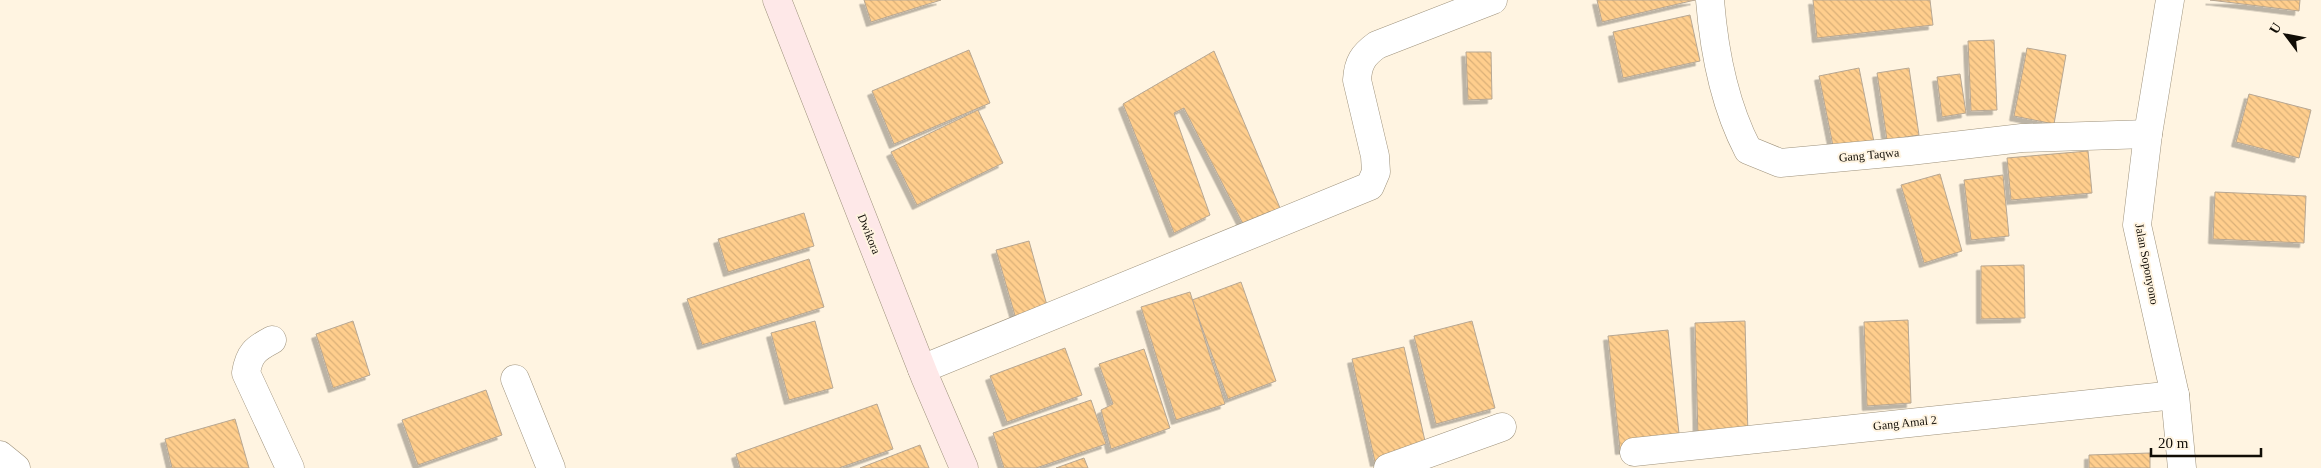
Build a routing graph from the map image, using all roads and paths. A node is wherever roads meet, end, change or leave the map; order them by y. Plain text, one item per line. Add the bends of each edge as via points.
1 (777, 0) edge
2 (1493, 0) edge
3 (1710, 0) edge
4 (2170, 0) edge
5 (2148, 134) junction
6 (272, 340) dead end
7 (922, 369) junction
8 (515, 379) dead end
9 (2175, 395) junction
10 (1502, 427) dead end
11 (1634, 452) dead end
12 (0, 456) edge
13 (16, 468) edge
14 (290, 468) edge
15 (551, 468) edge
16 (964, 468) edge
17 (1388, 468) edge
18 (2182, 468) edge

1 - 7 street, Dwikora
2 - 7 street via 1376,45 1364,55 1358,67 1357,80 1375,156 1376,172 1370,186
3 - 5 street, Gang Taqwa via 1713,35 1736,128 1748,150 1780,163 2022,138
4 - 5 street, Jalan Soponyono
5 - 9 street, Jalan Soponyono via 2138,225
6 - 14 street via 258,348 248,360 246,373
7 - 16 street, Dwikora
8 - 15 street
9 - 11 street, Gang Amal 2
9 - 18 street, Jalan Soponyono
10 - 17 street
12 - 13 street

